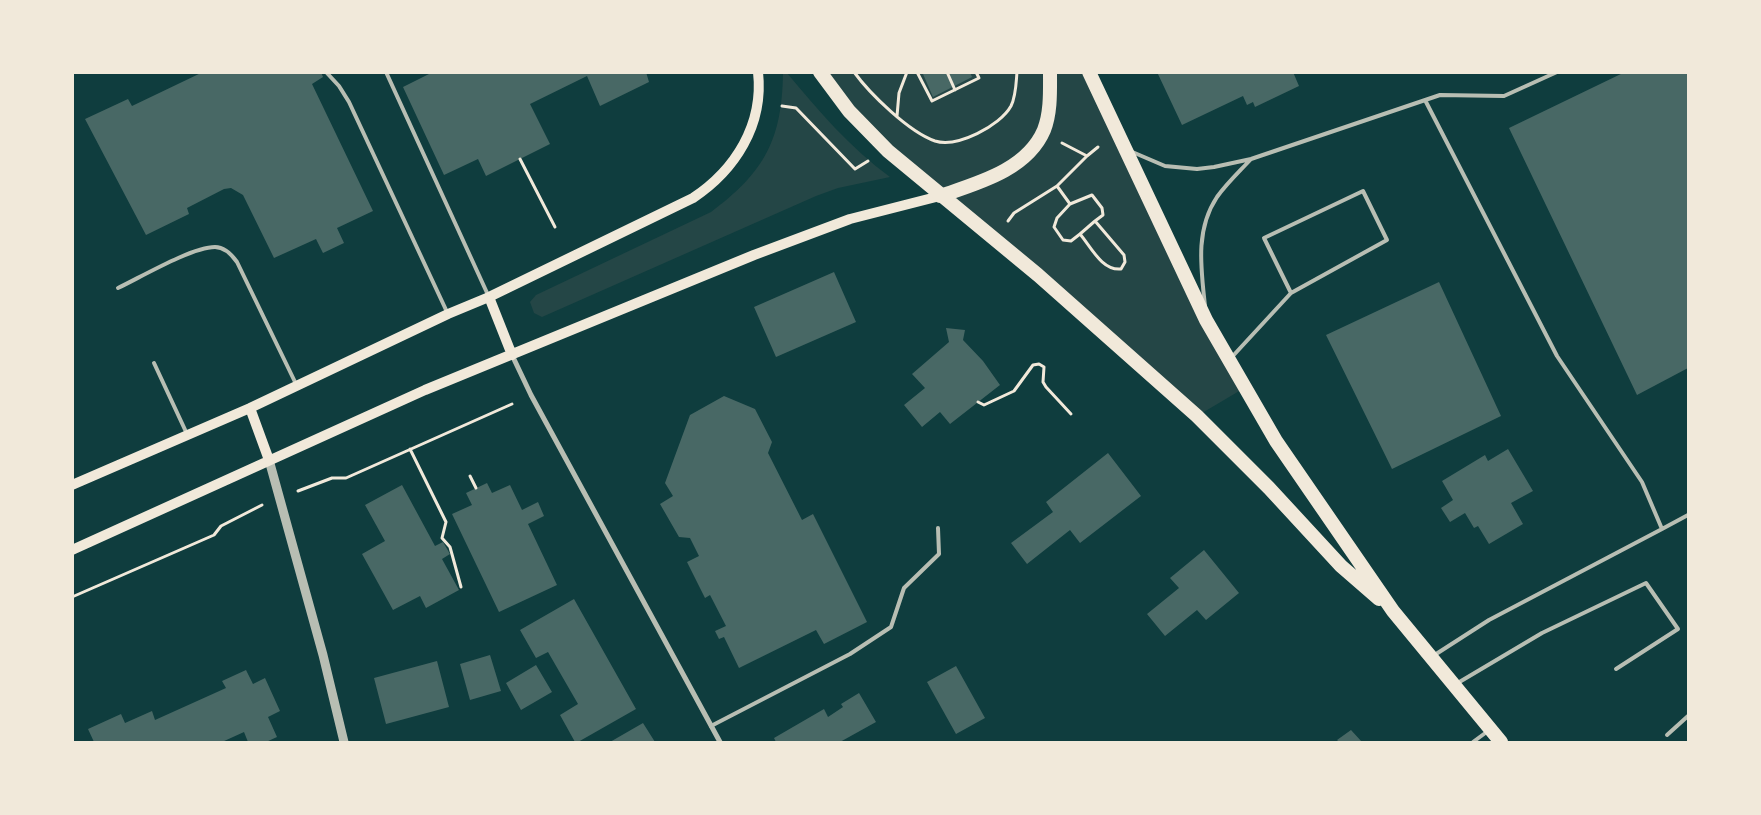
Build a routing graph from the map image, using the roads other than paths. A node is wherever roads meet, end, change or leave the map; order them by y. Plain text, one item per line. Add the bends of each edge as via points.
1 (326, 72) edge
2 (386, 72) edge
3 (758, 72) edge
4 (820, 72) edge
5 (1050, 72) edge
6 (1089, 72) edge
7 (1557, 72) edge
8 (1425, 100) junction
9 (1124, 148) junction
10 (1251, 159) junction
11 (940, 196) junction
12 (118, 288) dead end
13 (1291, 293) junction
14 (489, 297) junction
15 (448, 314) junction
16 (1206, 320) junction
17 (512, 355) junction
18 (1229, 360) junction
19 (154, 363) dead end
20 (297, 386) junction
21 (250, 408) junction
22 (187, 435) junction
23 (269, 460) junction
24 (72, 485) edge
25 (1688, 515) edge
26 (938, 528) dead end
27 (1662, 529) junction
28 (72, 550) edge
29 (1393, 611) junction
30 (1431, 657) junction
31 (1616, 669) dead end
32 (1454, 685) junction
33 (1688, 716) edge
34 (710, 726) junction
35 (1490, 730) junction
36 (1667, 735) dead end
37 (344, 742) edge
38 (720, 742) edge
39 (1473, 742) edge
40 (1501, 742) edge

1 - 15 lane via 349,102
2 - 14 lane
3 - 14 main road via 758,107 747,138 731,166 710,187 674,208
4 - 11 highway via 849,111
5 - 11 highway via 1048,114 1044,130 1033,149 998,174
6 - 9 highway
7 - 8 lane via 1504,96 1440,95
8 - 10 lane
8 - 27 lane via 1557,356 1642,482
9 - 10 lane via 1166,166 1185,169
9 - 16 highway
10 - 16 lane via 1218,196 1205,220 1200,244
11 - 17 main road via 850,219 817,231
11 - 29 highway via 1038,275 1197,416 1270,488 1341,566
12 - 20 lane via 199,249 217,246 230,253 237,261
13 - 13 lane via 1387,240 1363,192 1264,238
13 - 18 lane
14 - 15 main road
14 - 17 main road
15 - 20 main road
16 - 18 highway
17 - 23 main road
17 - 34 street via 530,396
18 - 29 highway via 1276,441
19 - 22 lane
20 - 21 main road
21 - 22 main road
21 - 23 main road
22 - 24 main road
23 - 28 main road
23 - 37 street
25 - 27 lane
26 - 34 lane via 939,554 904,588 890,627 850,654
27 - 30 lane via 1489,620
29 - 30 highway
30 - 32 highway
31 - 32 lane via 1678,629 1646,583 1542,633
32 - 35 highway
33 - 36 lane
34 - 38 street
35 - 39 lane
35 - 40 highway

